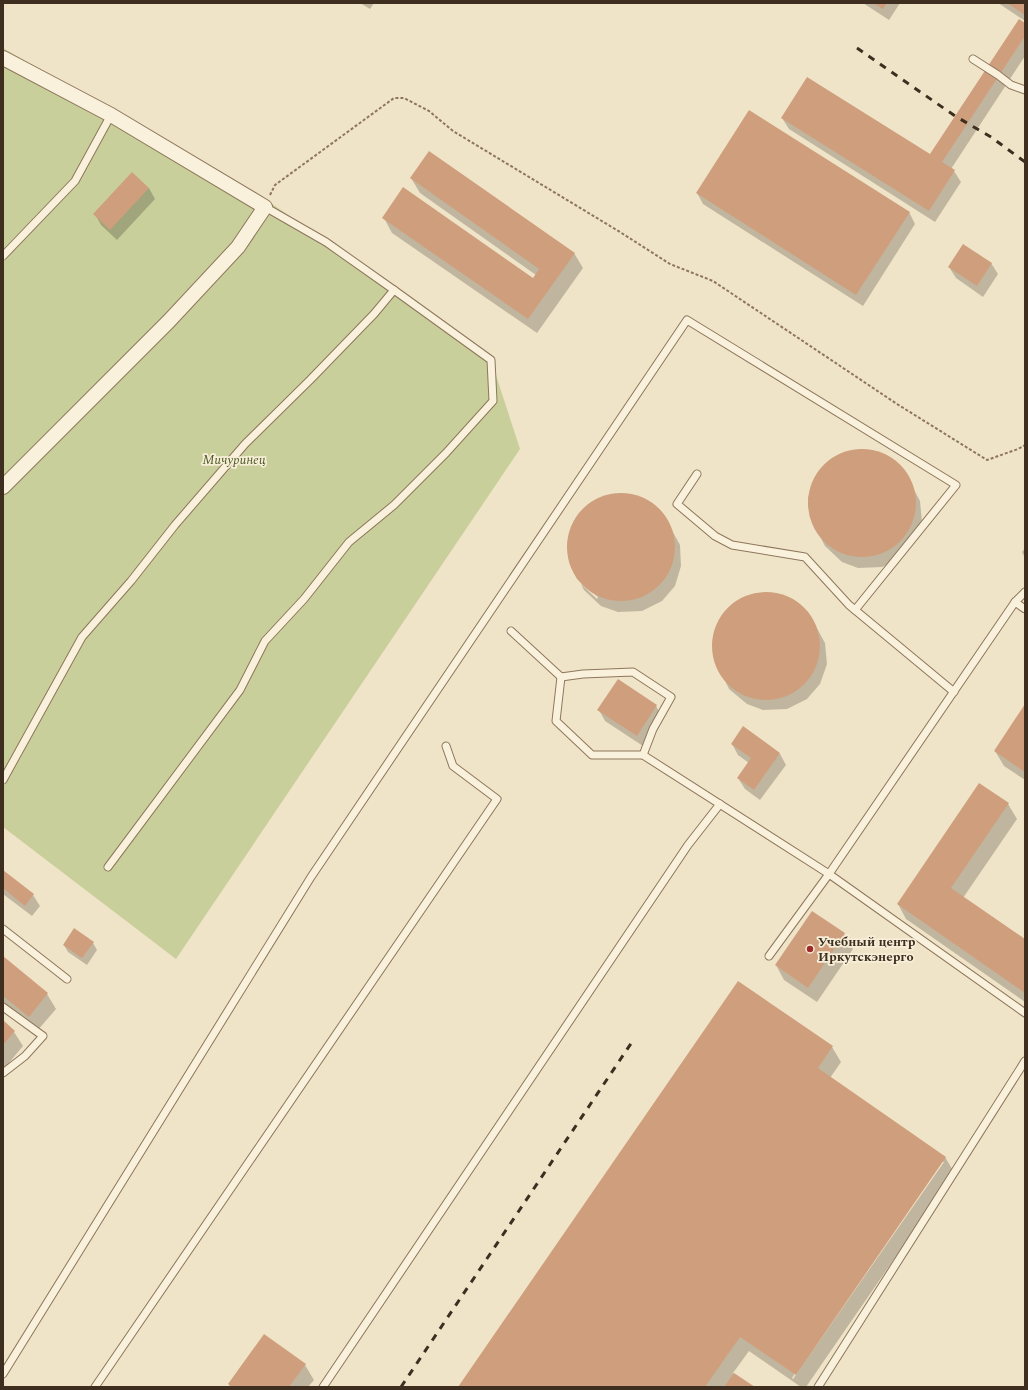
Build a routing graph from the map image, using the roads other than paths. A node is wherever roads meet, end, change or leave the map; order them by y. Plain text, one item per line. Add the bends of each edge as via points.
1 (3, 58) edge
2 (973, 59) dead end
3 (1025, 90) edge
4 (111, 115) junction
5 (265, 206) junction
6 (3, 256) edge
7 (394, 290) junction
8 (697, 474) dead end
9 (3, 487) edge
10 (1025, 592) edge
11 (1015, 602) junction
12 (1025, 609) edge
13 (855, 610) junction
14 (511, 631) dead end
15 (561, 677) junction
16 (954, 692) junction
17 (446, 746) dead end
18 (643, 755) junction
19 (3, 780) edge
20 (720, 804) junction
21 (108, 867) dead end
22 (829, 874) junction
23 (3, 929) edge
24 (769, 956) dead end
25 (67, 978) dead end
26 (3, 1007) edge
27 (1025, 1013) edge
28 (1025, 1061) edge
29 (3, 1073) edge
30 (3, 1374) edge
31 (95, 1387) edge
32 (323, 1387) edge
33 (818, 1387) edge

1 - 4 street
2 - 3 lane via 1011,86
4 - 5 street
4 - 6 lane via 75,181
5 - 7 lane via 326,242
5 - 9 street via 238,247
7 - 19 lane via 310,380 244,444 82,638
7 - 21 lane via 491,360 493,401 394,505 349,542 304,599 265,641 240,690
8 - 13 lane via 677,504 715,536 732,546 805,557
10 - 11 lane
11 - 12 lane
11 - 16 lane
13 - 16 lane
13 - 30 lane via 956,485 688,320 312,877
14 - 15 lane
15 - 18 lane via 556,721 592,755
15 - 18 lane via 633,672 671,697 653,729
16 - 22 lane
17 - 31 lane via 452,766 497,799
18 - 20 lane
20 - 22 lane
20 - 32 lane via 680,858
22 - 24 lane
22 - 27 lane
23 - 25 lane
26 - 29 lane via 43,1036 25,1056
28 - 33 lane

